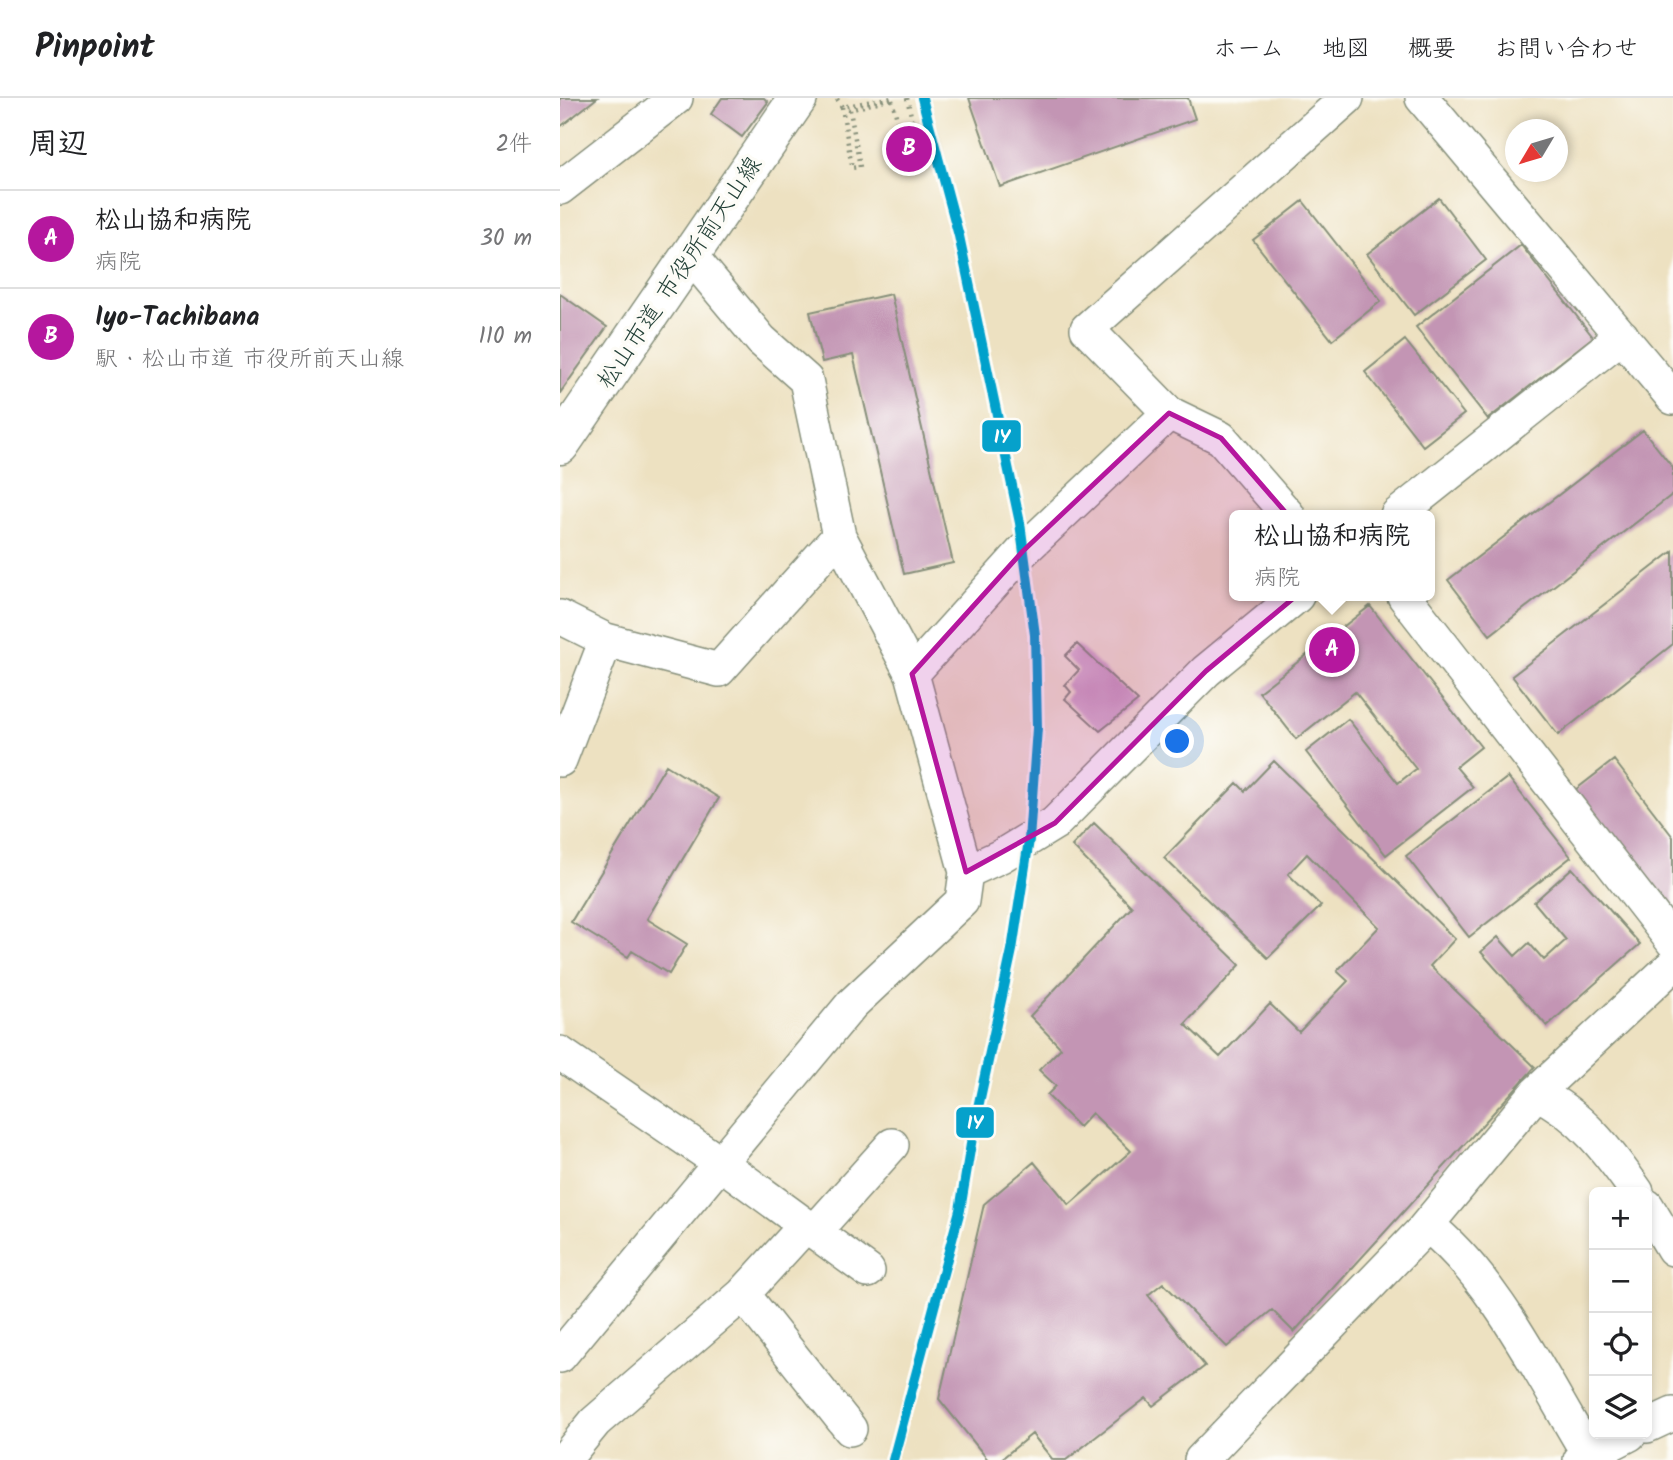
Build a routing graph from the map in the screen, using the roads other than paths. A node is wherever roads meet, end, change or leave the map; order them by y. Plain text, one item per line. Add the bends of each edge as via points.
1 (677, 98) edge
2 (798, 98) edge
3 (1347, 98) edge
4 (1422, 98) edge
5 (560, 188) edge
6 (691, 256) junction
7 (1622, 336) junction
8 (1673, 398) edge
9 (1169, 413) junction
10 (560, 445) edge
11 (1284, 510) edge
12 (1403, 510) edge
13 (839, 536) junction
14 (1291, 601) edge
15 (1408, 601) edge
16 (560, 617) edge
17 (606, 640) junction
18 (912, 674) junction
19 (560, 760) edge
20 (966, 872) junction
21 (1673, 943) edge
22 (1673, 964) edge
23 (560, 1053) edge
24 (1536, 1093) junction
25 (892, 1145) dead end
26 (719, 1162) junction
27 (1633, 1187) edge
28 (1652, 1214) edge
29 (1427, 1226) junction
30 (811, 1228) junction
31 (1673, 1249) edge
32 (868, 1271) dead end
33 (743, 1294) junction
34 (560, 1356) edge
35 (1673, 1414) edge
36 (1652, 1424) edge
37 (850, 1429) dead end
38 (1620, 1439) edge
39 (1584, 1458) edge
40 (564, 1460) edge
41 (1201, 1460) edge

1 - 5 street
2 - 6 street, 松山市道 市役所前天山線
3 - 9 street via 1087,329
4 - 7 street
6 - 10 street, 松山市道 市役所前天山線
6 - 13 street via 761,340 806,380
7 - 8 street
7 - 12 street
9 - 11 street via 1221,438
9 - 18 street via 1023,551
13 - 17 street via 719,670
13 - 18 street
14 - 20 street via 1206,671 1055,822
15 - 21 street
16 - 17 street
17 - 19 street
18 - 20 street
20 - 26 street via 962,901 852,1004
22 - 24 street
23 - 26 street
24 - 27 street via 1562,1105 1586,1127
24 - 29 street
25 - 30 street
26 - 30 street
26 - 34 street
28 - 31 street
29 - 39 street via 1450,1244 1493,1298
29 - 41 street
30 - 32 street
30 - 33 street
33 - 37 street
33 - 40 street via 595,1422
35 - 36 street
38 - 39 street

